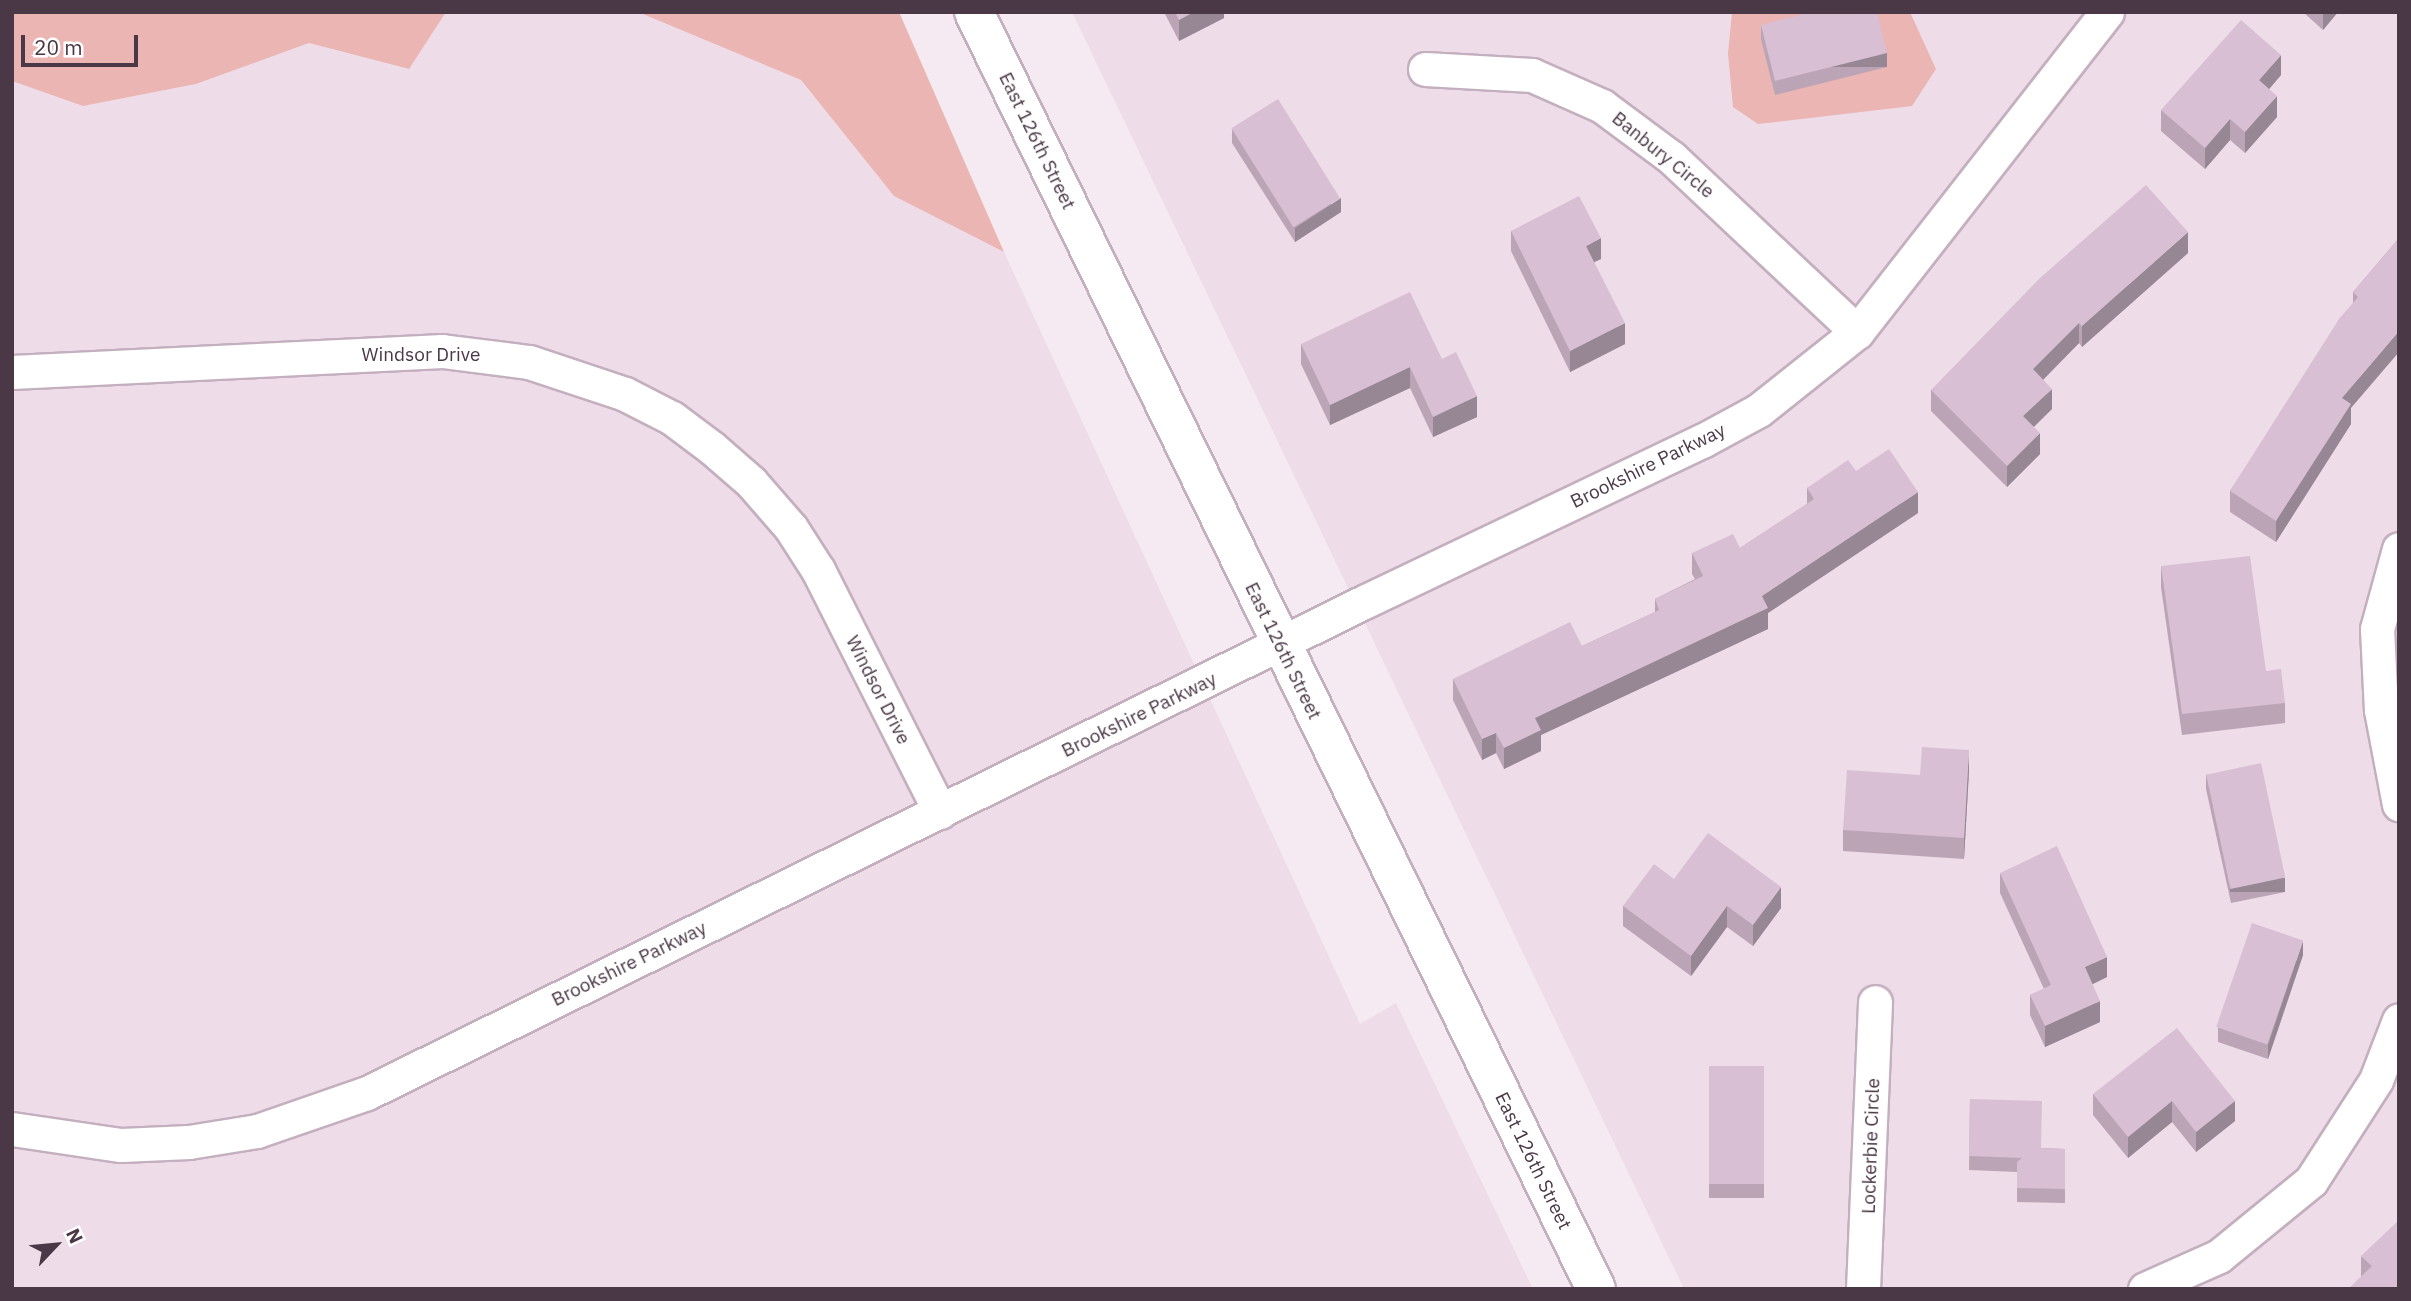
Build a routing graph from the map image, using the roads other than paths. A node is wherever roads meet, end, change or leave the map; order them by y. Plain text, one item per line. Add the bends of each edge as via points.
1 (975, 12) edge
2 (2107, 12) edge
3 (1425, 69) dead end
4 (1857, 332) junction
5 (12, 372) edge
6 (2399, 549) edge
7 (1280, 645) junction
8 (2399, 804) edge
9 (940, 811) junction
10 (1875, 1002) dead end
11 (2399, 1020) edge
12 (12, 1129) edge
13 (1596, 1289) edge
14 (1863, 1289) edge
15 (2144, 1289) edge

1 - 7 street, East 126th Street
2 - 4 street, Brookshire Parkway
3 - 4 street, Banbury Circle via 1532,75 1602,106 1672,158
4 - 7 street, Brookshire Parkway via 1759,410
5 - 9 street, Windsor Drive via 442,351 529,362 625,394 672,418 712,447 791,528 818,570
6 - 8 street via 2377,629 2381,710
7 - 9 street, Brookshire Parkway
7 - 13 street, East 126th Street
9 - 12 street, Brookshire Parkway via 366,1093 305,1117 189,1142 135,1145 53,1138
10 - 14 street, Lockerbie Circle
11 - 15 street via 2376,1080 2311,1181 2219,1256

